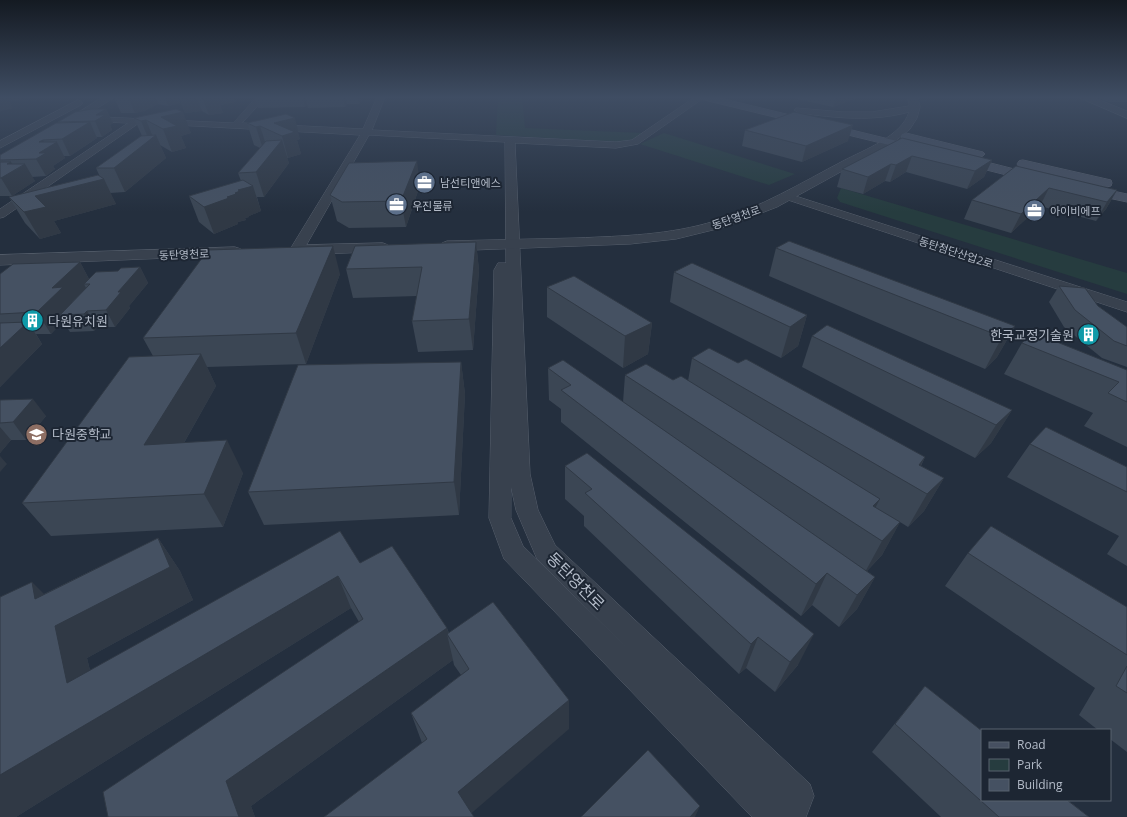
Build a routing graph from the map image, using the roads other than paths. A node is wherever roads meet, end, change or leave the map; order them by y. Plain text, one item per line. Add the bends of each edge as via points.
1 (18, 135) edge
2 (115, 135) edge
3 (364, 135) edge
4 (422, 135) edge
5 (645, 135) edge
6 (880, 135) edge
7 (883, 135) edge
8 (897, 135) edge
9 (893, 138) junction
10 (510, 140) junction
11 (0, 145) edge
12 (1127, 187) edge
13 (786, 196) junction
14 (1127, 198) edge
15 (0, 214) edge
16 (512, 244) junction
17 (435, 246) edge
18 (396, 248) edge
19 (281, 251) edge
20 (296, 251) junction
21 (250, 252) edge
22 (0, 260) edge
23 (1127, 307) edge
24 (775, 817) edge
25 (789, 817) edge

1 - 11 street
2 - 15 street
3 - 20 street
4 - 10 street
5 - 10 street via 635,142 616,145
6 - 9 main road
7 - 9 main road
8 - 9 street, 동탄영천로
9 - 12 main road
9 - 13 street, 동탄영천로
9 - 14 main road via 1055,183
10 - 16 street
13 - 16 street, 동탄영천로 via 740,217 705,228 666,235 624,240
13 - 23 street, 동탄첨단산업2로
16 - 17 street, 동탄영천로
16 - 24 street, 동탄영천로 via 501,270 500,518 513,552
16 - 25 street, 동탄영천로 via 519,474 527,510 546,552 798,796
18 - 20 street
19 - 20 street
21 - 22 street, 동탄영천로

